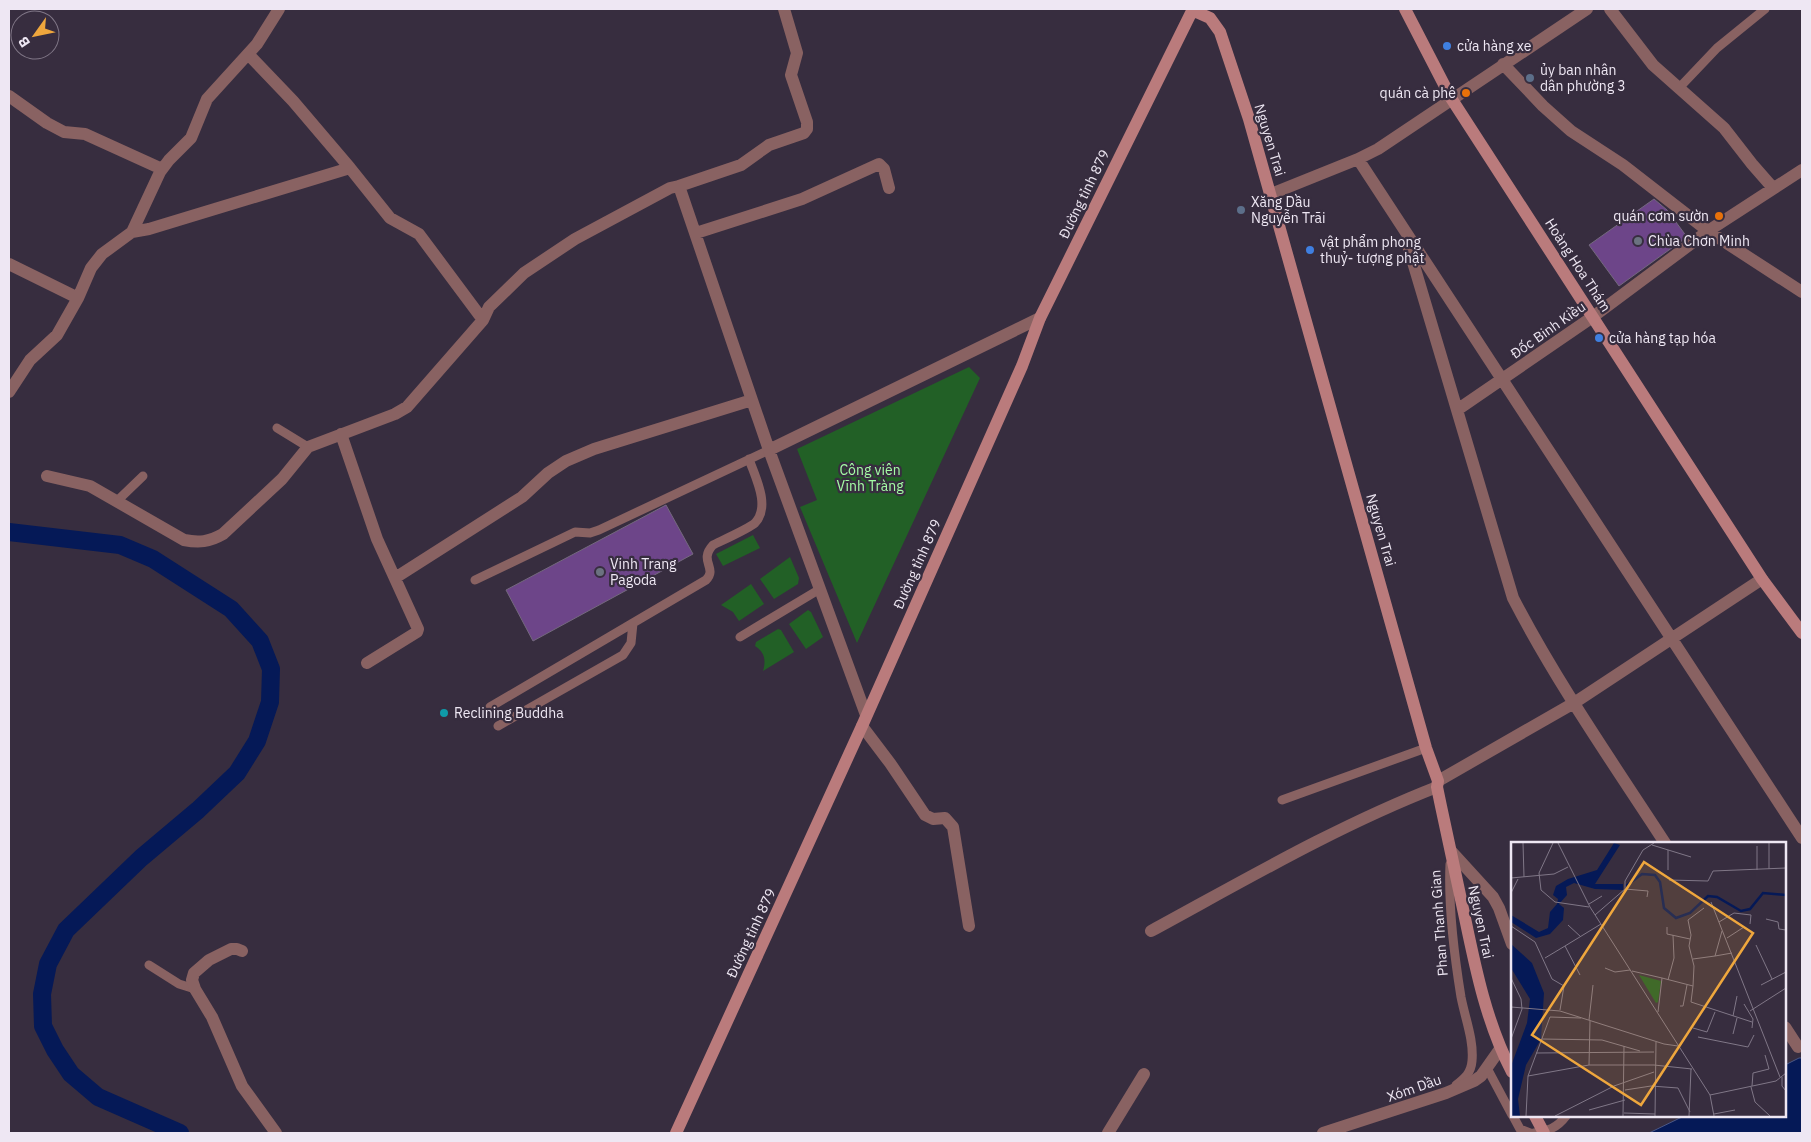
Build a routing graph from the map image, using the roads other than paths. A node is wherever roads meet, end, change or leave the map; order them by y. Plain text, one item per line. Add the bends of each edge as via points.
1 (279, 9) edge
2 (784, 9) edge
3 (1193, 9) edge
4 (1405, 9) edge
5 (1586, 9) edge
6 (1610, 9) edge
7 (1765, 9) edge
8 (248, 54) junction
9 (1503, 64) junction
10 (1679, 88) junction
11 (9, 96) edge
12 (1451, 98) junction
13 (1358, 159) junction
14 (350, 168) junction
15 (162, 170) junction
16 (1802, 170) edge
17 (679, 186) junction
18 (889, 188) dead end
19 (1773, 188) junction
20 (1271, 194) junction
21 (1403, 227) junction
22 (1708, 231) junction
23 (132, 232) junction
24 (696, 233) junction
25 (9, 264) edge
26 (1802, 292) edge
27 (78, 298) junction
28 (1594, 316) junction
29 (1040, 318) junction
30 (483, 320) junction
31 (1503, 380) junction
32 (9, 392) edge
33 (752, 400) junction
34 (1457, 410) junction
35 (277, 428) dead end
36 (341, 434) junction
37 (308, 447) junction
38 (769, 450) junction
39 (749, 459) junction
40 (47, 476) dead end
41 (143, 476) dead end
42 (116, 502) junction
43 (394, 578) junction
44 (1762, 579) junction
45 (475, 580) dead end
46 (820, 589) junction
47 (633, 623) junction
48 (1802, 633) edge
49 (740, 637) dead end
50 (1672, 639) junction
51 (367, 663) dead end
52 (1574, 703) junction
53 (490, 707) dead end
54 (864, 720) junction
55 (498, 726) dead end
56 (1426, 748) junction
57 (1437, 784) junction
58 (1282, 800) dead end
59 (1802, 838) edge
60 (1664, 842) edge
61 (1451, 851) junction
62 (969, 926) dead end
63 (1151, 931) dead end
64 (1511, 941) edge
65 (242, 951) dead end
66 (149, 965) dead end
67 (195, 989) junction
68 (1786, 1029) edge
69 (1795, 1048) edge
70 (1500, 1049) junction
71 (1487, 1068) junction
72 (1511, 1070) edge
73 (1144, 1074) dead end
74 (1446, 1093) junction
75 (1511, 1113) edge
76 (1513, 1117) edge
77 (1536, 1117) edge
78 (1565, 1117) edge
79 (276, 1133) edge
80 (676, 1133) edge
81 (1108, 1133) edge
82 (1323, 1133) edge
83 (1530, 1133) edge
84 (1534, 1133) edge
85 (1544, 1133) edge

1 - 8 street via 258,44
2 - 17 street via 797,53 791,74 807,129 804,133 769,145 742,165
3 - 20 main road, Nguyen Trai via 1210,18 1220,32
3 - 29 main road, Đường tỉnh 879
4 - 12 main road, Hoàng Hoa Thám
5 - 9 street
6 - 10 street via 1653,65
7 - 10 lane via 1717,48
8 - 14 street via 293,100
8 - 15 street via 207,99 191,138
9 - 12 street
9 - 22 street via 1571,131 1624,166
10 - 19 street via 1724,128
11 - 15 street via 47,124 70,134 84,134
12 - 13 street via 1378,149
12 - 28 main road, Hoàng Hoa Thám
13 - 20 street
13 - 21 street
14 - 23 street
14 - 30 street via 390,218 419,234
15 - 23 street
16 - 19 street, Đốc Binh Kiều
17 - 24 street
17 - 30 street via 583,235 524,274 489,307
18 - 24 street via 884,169 879,164 802,199
19 - 22 street, Đốc Binh Kiều
20 - 56 main road, Nguyen Trai
21 - 31 street
21 - 34 street
22 - 26 street
22 - 28 street, Đốc Binh Kiều
23 - 27 street via 102,254 91,268
24 - 33 street
25 - 27 street
27 - 32 street via 57,335 30,360
28 - 31 street, Đốc Binh Kiều
28 - 44 main road, Hoàng Hoa Thám
29 - 38 street
29 - 54 main road, Đường tỉnh 879 via 1019,374
30 - 36 street via 407,407
31 - 34 street, Đốc Binh Kiều
31 - 50 street
33 - 38 street
33 - 43 street via 594,449 566,461 522,497
34 - 52 street via 1513,598
35 - 37 lane
36 - 37 street
36 - 43 street
37 - 42 street via 282,479 223,534 212,540 199,543 184,540
38 - 39 lane
38 - 46 street
39 - 45 lane via 599,530 575,532
39 - 47 lane via 762,500 755,523 708,550 706,557 710,577
40 - 42 street via 90,486
41 - 42 lane
43 - 51 street via 418,629
44 - 48 main road, Hoàng Hoa Thám
44 - 50 street
46 - 49 lane
46 - 54 street
47 - 53 lane
47 - 55 lane via 631,643 623,655
50 - 52 street
50 - 59 street
52 - 57 street
52 - 60 street
54 - 62 street via 925,815 934,819 945,818 953,827
54 - 80 main road, Đường tỉnh 879
56 - 57 main road, Nguyen Trai
56 - 58 lane
57 - 61 main road, Nguyen Trai
57 - 63 street via 1322,838
61 - 64 street, Phan Thanh Gian via 1493,896
61 - 70 main road, Nguyen Trai via 1473,957
61 - 74 lane, Phan Thanh Gian via 1449,888 1458,976 1472,1060 1470,1073
65 - 67 street via 231,949 199,967 192,980
66 - 67 lane via 179,984
67 - 79 street via 212,1017 242,1086
68 - 69 street
70 - 71 street, Xóm Dầu
70 - 72 main road, Nguyen Trai
71 - 74 street, Xóm Dầu via 1474,1081
71 - 75 lane
73 - 81 street
74 - 82 street, Xóm Dầu
76 - 83 lane via 1520,1128
77 - 85 main road, bridge
78 - 84 lane via 1550,1130

